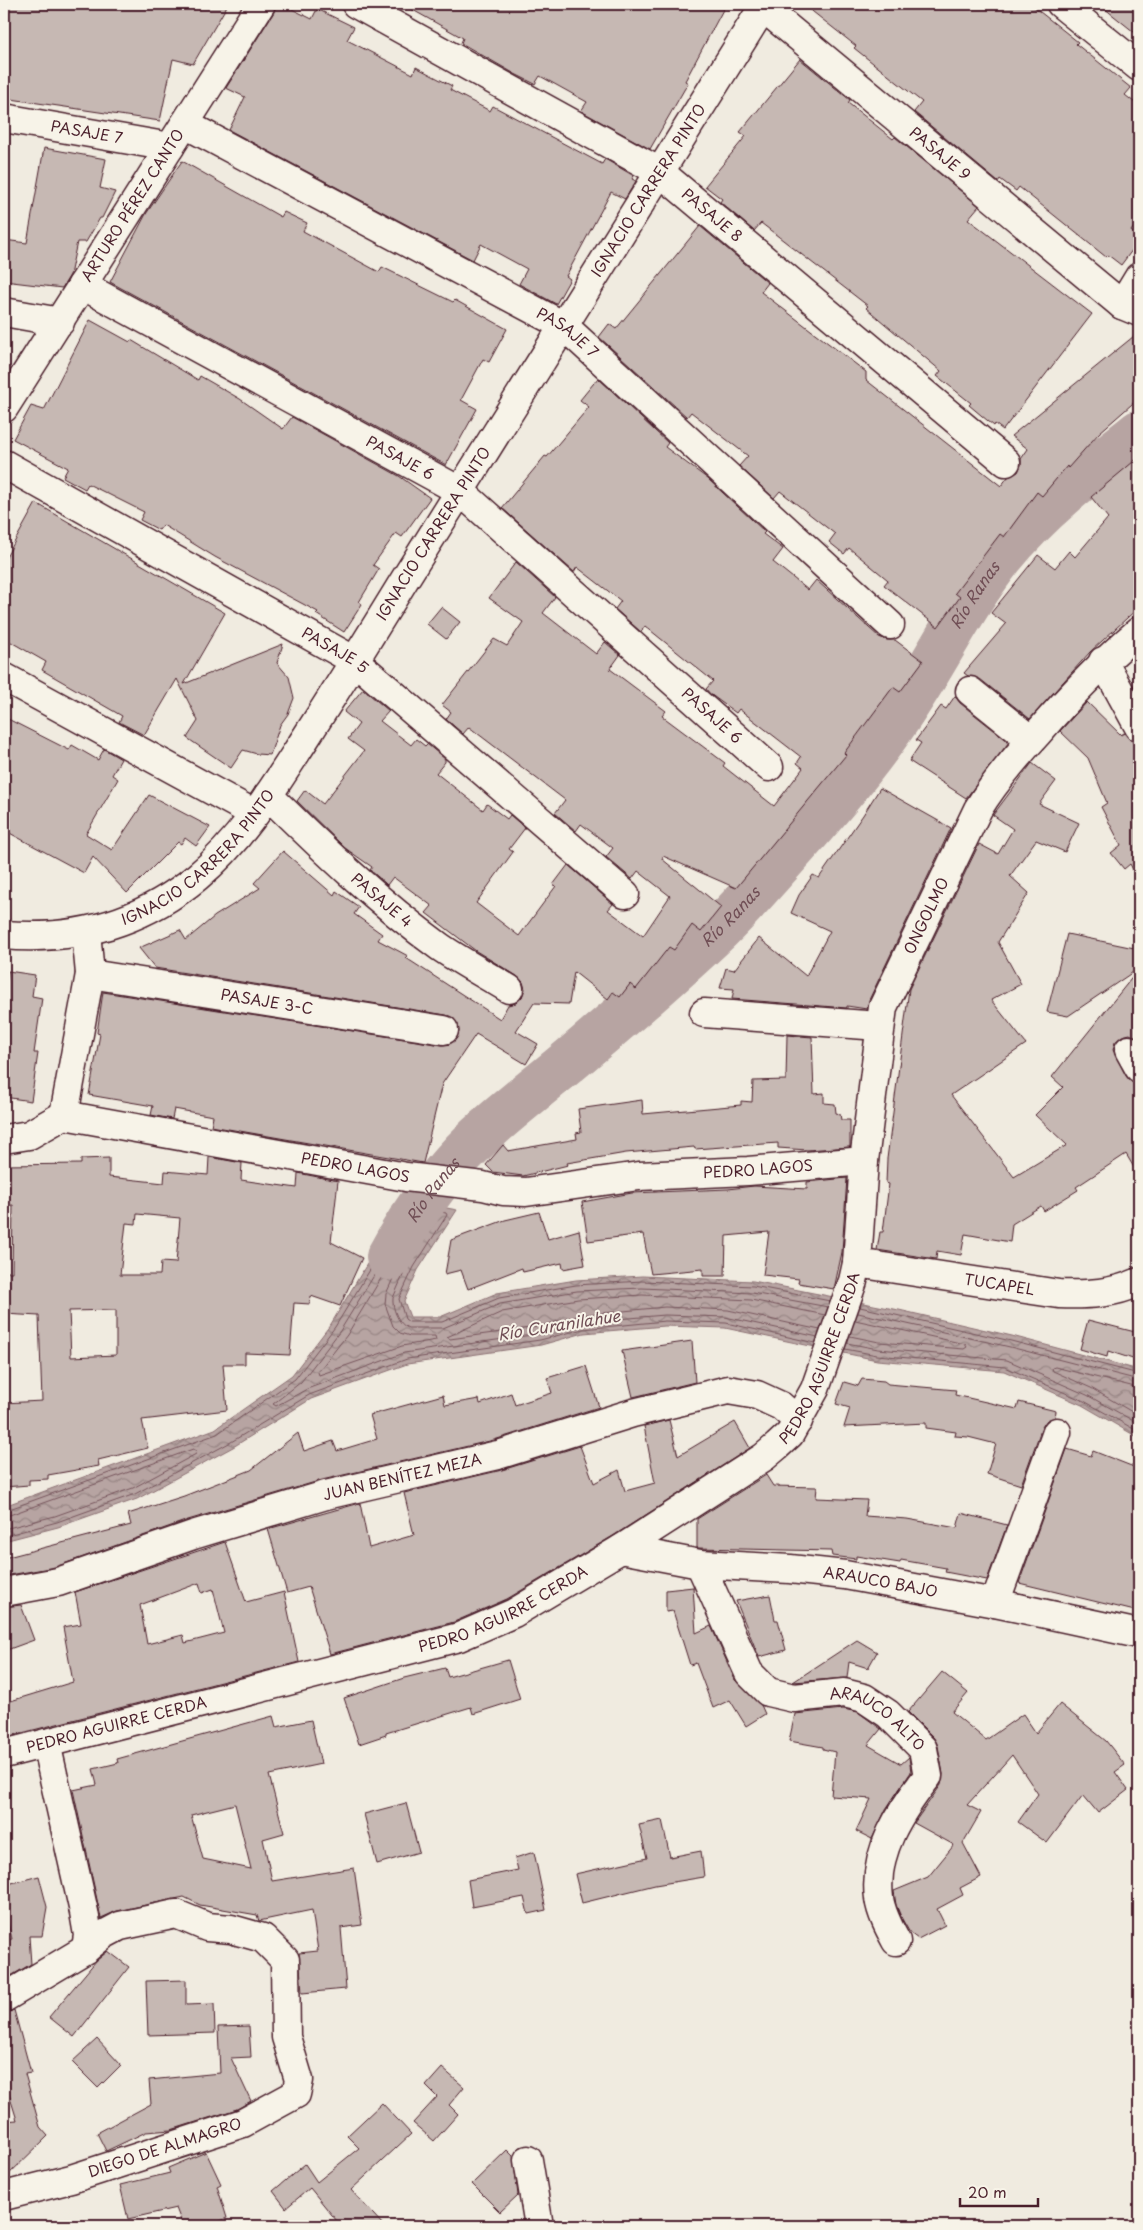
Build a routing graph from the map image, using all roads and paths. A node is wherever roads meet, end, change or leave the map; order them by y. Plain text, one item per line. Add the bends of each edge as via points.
1 (261, 4) edge
2 (356, 4) edge
3 (1061, 4) edge
4 (763, 5) edge
5 (1139, 67) edge
6 (4, 118) edge
7 (185, 124) junction
8 (170, 147) junction
9 (660, 172) junction
10 (1139, 277) edge
11 (82, 285) junction
12 (1130, 308) edge
13 (4, 312) edge
14 (60, 322) junction
15 (564, 326) junction
16 (4, 408) edge
17 (1006, 462) dead end
18 (4, 464) edge
19 (460, 491) junction
20 (890, 625) dead end
21 (1139, 631) edge
22 (355, 661) junction
23 (1103, 661) junction
24 (4, 677) edge
25 (970, 691) dead end
26 (1139, 727) edge
27 (1031, 740) junction
28 (769, 767) dead end
29 (262, 804) junction
30 (624, 894) dead end
31 (86, 932) junction
32 (4, 935) edge
33 (90, 974) junction
34 (508, 989) dead end
35 (704, 1013) dead end
36 (879, 1026) junction
37 (444, 1030) dead end
38 (64, 1115) junction
39 (4, 1138) edge
40 (864, 1161) junction
41 (855, 1272) junction
42 (1139, 1282) edge
43 (798, 1421) junction
44 (1057, 1432) dead end
45 (621, 1549) junction
46 (700, 1564) junction
47 (4, 1592) edge
48 (995, 1603) junction
49 (1139, 1634) edge
50 (46, 1743) junction
51 (4, 1754) edge
52 (896, 1942) dead end
53 (86, 1949) junction
54 (4, 1998) edge
55 (528, 2160) dead end
56 (4, 2196) edge
57 (539, 2226) edge

1 - 7 street, ARTURO PÉREZ CANTO
2 - 9 street, PASAJE 8
3 - 5 street
4 - 9 street, IGNACIO CARRERA PINTO
4 - 12 street, PASAJE 9
6 - 8 street, PASAJE 7
7 - 8 street, ARTURO PÉREZ CANTO
7 - 15 street, PASAJE 7
8 - 11 street, ARTURO PÉREZ CANTO
9 - 15 street, IGNACIO CARRERA PINTO
9 - 17 street, PASAJE 8
10 - 12 street
11 - 14 street, ARTURO PÉREZ CANTO
11 - 19 street, PASAJE 6
13 - 14 street
14 - 16 street, ARTURO PÉREZ CANTO
15 - 19 street, IGNACIO CARRERA PINTO
15 - 20 street, PASAJE 7
18 - 22 street, PASAJE 5
19 - 22 street, IGNACIO CARRERA PINTO
19 - 28 street, PASAJE 6
21 - 23 street, ONGOLMO
22 - 29 street, IGNACIO CARRERA PINTO
22 - 30 street, PASAJE 5
23 - 26 street
23 - 27 street, ONGOLMO
24 - 29 street, PASAJE 4
25 - 27 street
27 - 36 street, ONGOLMO via 992,785 978,809 892,986
29 - 31 street, IGNACIO CARRERA PINTO via 222,852 191,881 145,911
29 - 34 street, PASAJE 4 via 442,948
31 - 32 street, IGNACIO CARRERA PINTO via 34,937
31 - 33 street
33 - 37 street, PASAJE 3-C
33 - 38 street
35 - 36 street
36 - 40 street, ONGOLMO
38 - 39 street via 28,1135
38 - 40 street, PEDRO LAGOS via 406,1178 503,1191 526,1192 639,1176
40 - 41 street, ONGOLMO
41 - 42 street, TUCAPEL via 1084,1295 1108,1292
41 - 43 street, PEDRO AGUIRRE CERDA via 814,1389
43 - 45 street, PEDRO AGUIRRE CERDA via 790,1434 764,1458
43 - 47 street, JUAN BENÍTEZ MEZA via 781,1406 757,1395 728,1390 633,1413 498,1455 326,1495 193,1535 58,1582
44 - 48 street
45 - 46 street, ARAUCO BAJO
45 - 50 street, PEDRO AGUIRRE CERDA via 514,1612 458,1637
46 - 48 street, ARAUCO BAJO via 845,1575
46 - 52 street, ARAUCO ALTO via 749,1673 768,1692 794,1698 844,1692 864,1698 888,1714 923,1749 928,1776 893,1827 878,1867 879,1899
48 - 49 street, ARAUCO BAJO
50 - 51 street, PEDRO AGUIRRE CERDA
50 - 53 street via 84,1912 88,1935
53 - 54 street, DIEGO DE ALMAGRO
53 - 56 street, DIEGO DE ALMAGRO via 120,1926 176,1914 207,1927 231,1929 263,1938 285,1960 286,2036 299,2080 296,2094 243,2123 71,2179
55 - 57 street

